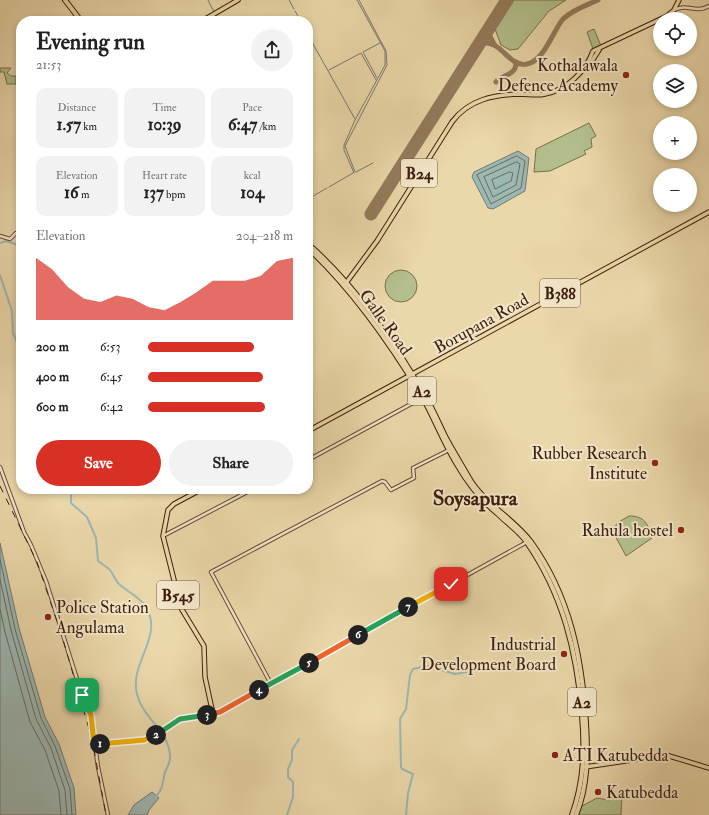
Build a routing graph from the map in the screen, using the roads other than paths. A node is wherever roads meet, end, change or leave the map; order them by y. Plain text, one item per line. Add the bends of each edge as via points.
1 (64, 0) edge
2 (238, 0) edge
3 (679, 0) edge
4 (709, 6) edge
5 (674, 10) junction
6 (74, 16) edge
7 (77, 16) edge
8 (211, 16) edge
9 (709, 212) edge
10 (16, 233) edge
11 (0, 236) edge
12 (313, 249) edge
13 (313, 253) edge
14 (343, 282) junction
15 (410, 376) junction
16 (422, 398) junction
17 (313, 428) edge
18 (449, 450) junction
19 (313, 457) edge
20 (0, 467) edge
21 (193, 494) edge
22 (243, 494) edge
23 (163, 536) junction
24 (528, 541) junction
25 (271, 684) junction
26 (213, 714) junction
27 (94, 744) junction
28 (585, 767) junction
29 (709, 768) edge
30 (108, 815) edge
31 (572, 815) edge
32 (576, 815) edge

1 - 6 highway
1 - 7 highway
2 - 8 main road
3 - 5 main road
4 - 5 street via 700,11 685,7
5 - 14 main road, B24 via 667,16 602,47 595,52 577,77 550,93 495,95 456,116 377,241
9 - 15 main road, Borupana Road / B388
10 - 11 street via 10,239
12 - 14 highway, Galle Road / A2
13 - 14 highway, Galle Road / A2
14 - 15 highway, Galle Road / A2
15 - 16 highway, Galle Road / A2
15 - 17 main road, Borupana Road
15 - 24 highway, Galle Road / A2 via 425,396 446,439 477,490
16 - 18 highway, Galle Road / A2
16 - 19 street
18 - 24 highway, Galle Road / A2 via 477,495
18 - 25 street via 413,468 414,478 391,490 382,481 211,572
20 - 27 street via 46,582 82,695 91,715
21 - 23 main road, B545 via 168,510
22 - 23 street
23 - 26 main road, B545 via 182,610 204,646 205,677
24 - 25 street
24 - 28 highway, Galle Road / A2 via 550,582 571,639 581,690
24 - 28 highway, Galle Road / A2 via 550,573 568,616 581,668 587,734
25 - 26 street
26 - 27 street via 180,719 144,740
27 - 30 street
28 - 29 main road via 666,755
28 - 31 highway, A2
28 - 32 highway, A2 via 583,792

